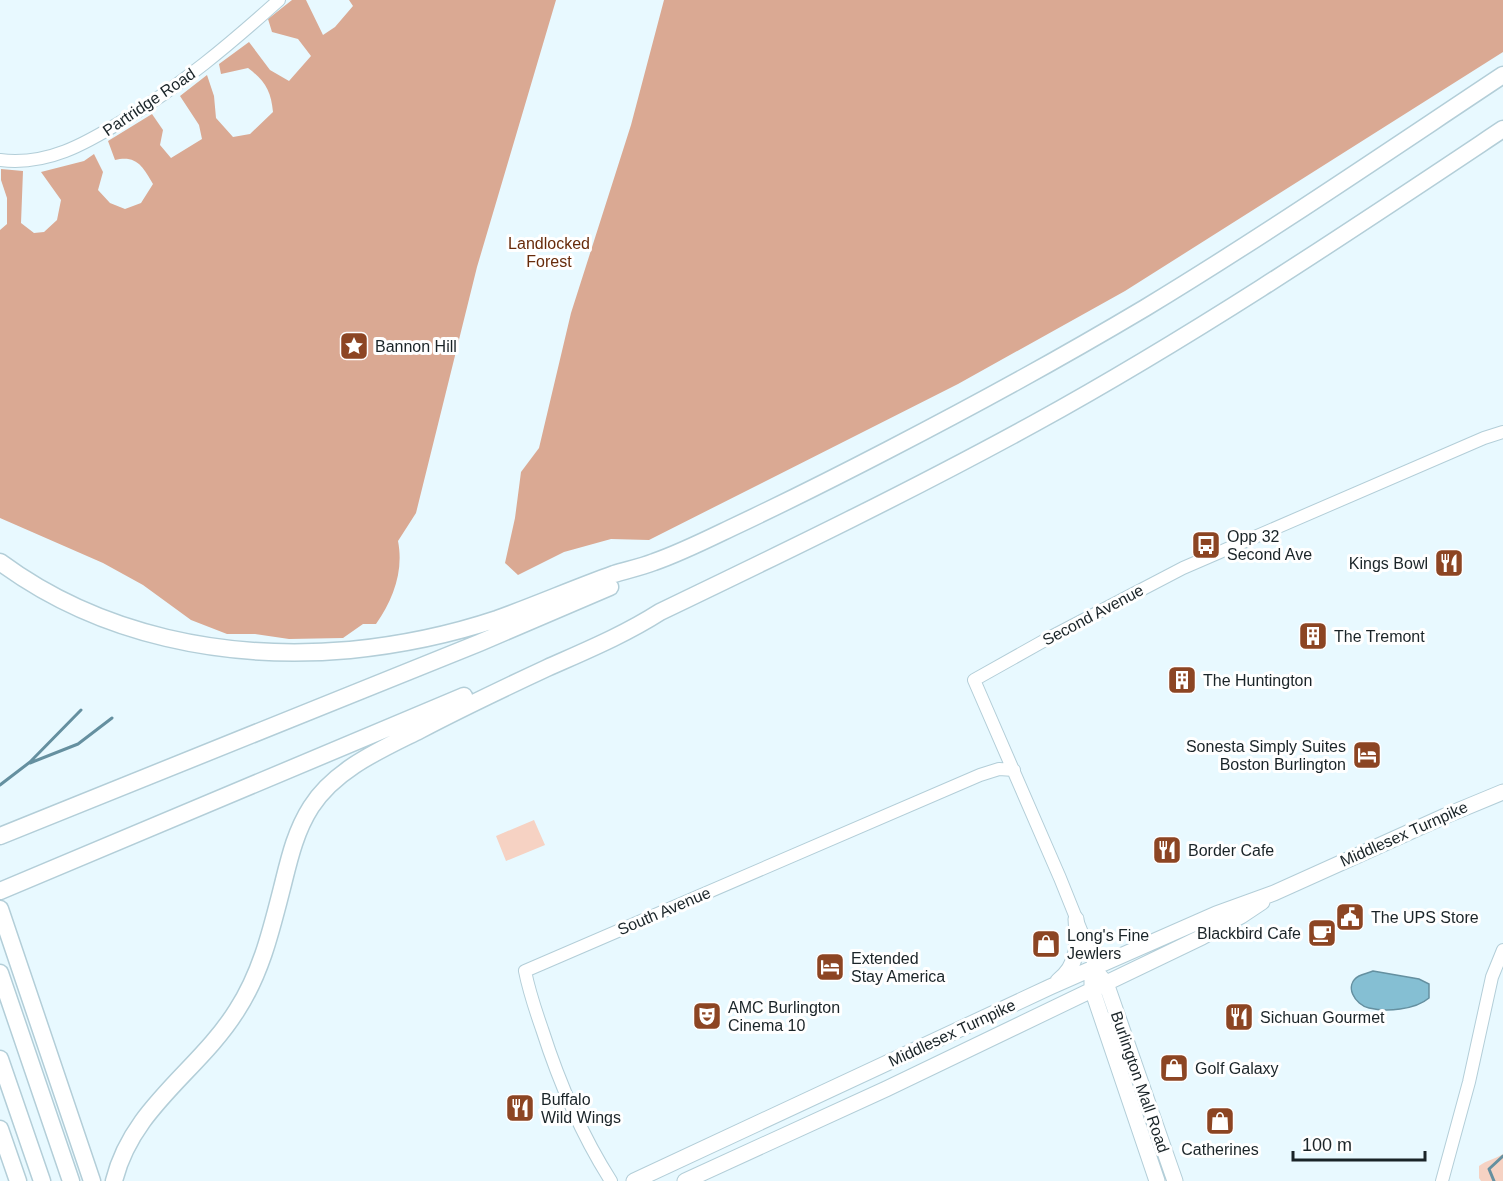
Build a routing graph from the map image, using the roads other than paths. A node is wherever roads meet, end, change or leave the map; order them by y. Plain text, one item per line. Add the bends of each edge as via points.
1 (279, 0) edge
2 (1503, 75) edge
3 (1503, 129) edge
4 (0, 160) edge
5 (1503, 432) edge
6 (0, 562) edge
7 (654, 562) junction
8 (660, 612) junction
9 (1014, 770) junction
10 (1503, 792) edge
11 (0, 836) edge
12 (8, 888) edge
13 (1274, 893) junction
14 (0, 909) edge
15 (1076, 919) junction
16 (1503, 950) edge
17 (1093, 968) junction
18 (0, 973) edge
19 (1106, 982) junction
20 (1050, 987) junction
21 (1092, 989) junction
22 (0, 1059) edge
23 (0, 1129) edge
24 (18, 1181) edge
25 (42, 1181) edge
26 (71, 1181) edge
27 (92, 1181) edge
28 (114, 1181) edge
29 (611, 1181) edge
30 (634, 1181) edge
31 (685, 1181) edge
32 (1157, 1181) edge
33 (1175, 1181) edge
34 (1442, 1181) edge

1 - 4 street, Partridge Road via 181,82 81,146 33,160
2 - 7 highway via 1252,241 1076,348 859,465
3 - 8 highway via 1250,295 1064,406 873,509
5 - 9 street, Second Avenue via 1183,568 974,680
6 - 7 highway via 65,602 139,631 202,645 282,652 363,648 452,632
7 - 11 highway via 619,584 494,637
8 - 12 highway
8 - 28 highway via 635,628 399,741 324,790 296,839 269,939 247,993 225,1027 141,1122 123,1152
9 - 15 street, Second Avenue
9 - 29 street, South Avenue via 999,769 980,775 525,971 550,1053 588,1143
10 - 13 main road, Middlesex Turnpike
13 - 17 main road, Middlesex Turnpike
13 - 19 main road, Middlesex Turnpike via 1226,926
14 - 27 highway
15 - 17 street, Second Avenue
15 - 20 main road via 1077,951 1073,963
16 - 34 street via 1492,977
17 - 19 main road
17 - 20 main road, Middlesex Turnpike
17 - 21 main road
18 - 26 highway
19 - 21 main road, Middlesex Turnpike
19 - 33 main road, Burlington Mall Road
20 - 30 main road, Middlesex Turnpike
21 - 31 main road, Middlesex Turnpike
21 - 32 main road, Burlington Mall Road
22 - 25 highway
23 - 24 highway

